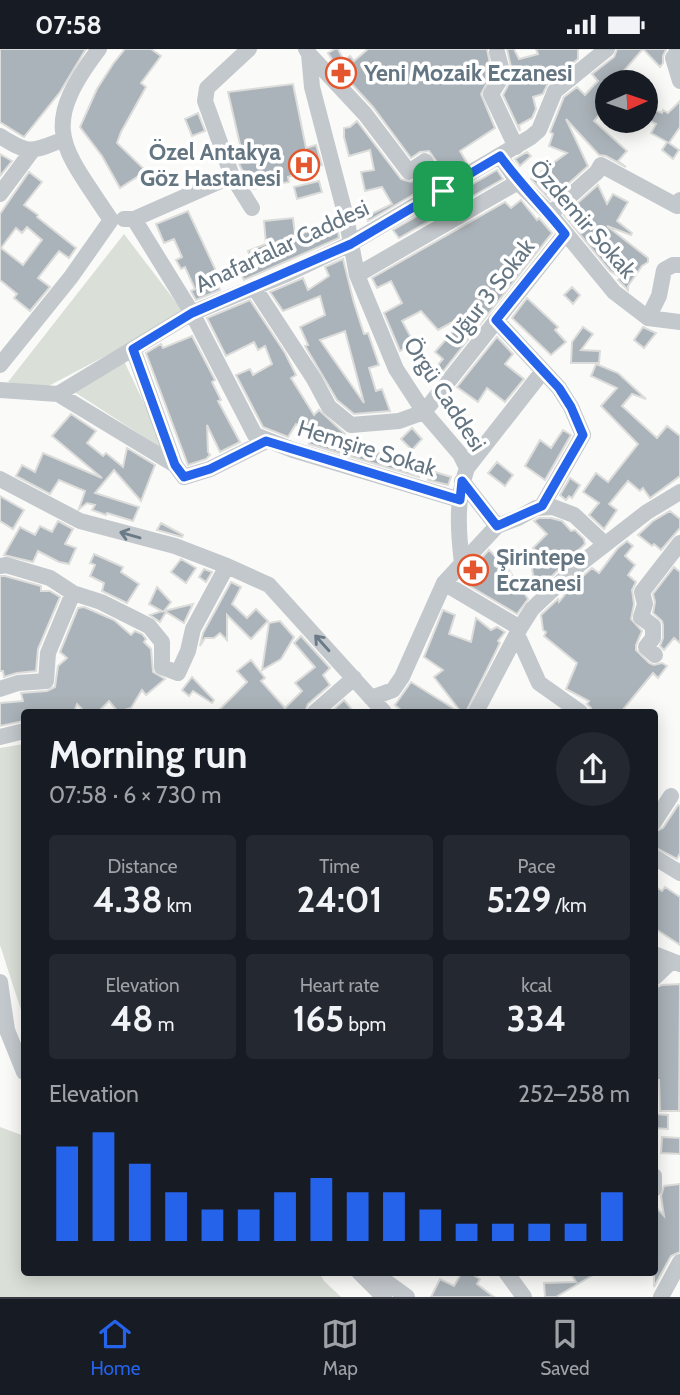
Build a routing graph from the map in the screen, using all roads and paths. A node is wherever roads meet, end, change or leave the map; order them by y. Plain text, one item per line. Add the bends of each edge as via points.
1 (99, 49) edge
2 (249, 49) edge
3 (607, 49) edge
4 (679, 49) edge
5 (500, 50) edge
6 (308, 51) edge
7 (680, 81) edge
8 (0, 136) edge
9 (62, 140) junction
10 (516, 146) junction
11 (33, 151) junction
12 (500, 156) junction
13 (232, 177) junction
14 (519, 182) junction
15 (443, 191) junction
16 (0, 194) edge
17 (680, 200) edge
18 (252, 208) dead end
19 (550, 214) junction
20 (134, 219) junction
21 (111, 220) junction
22 (565, 234) junction
23 (351, 244) junction
24 (680, 265) edge
25 (357, 275) junction
26 (254, 287) junction
27 (192, 313) junction
28 (648, 318) junction
29 (496, 320) junction
30 (680, 322) edge
31 (133, 349) junction
32 (0, 365) edge
33 (543, 371) junction
34 (0, 390) edge
35 (58, 394) junction
36 (424, 412) junction
37 (266, 441) junction
38 (175, 465) junction
39 (465, 475) junction
40 (0, 479) edge
41 (679, 496) edge
42 (460, 500) junction
43 (542, 506) junction
44 (497, 526) junction
45 (680, 543) edge
46 (605, 544) junction
47 (461, 563) junction
48 (0, 566) edge
49 (227, 566) junction
50 (444, 583) junction
51 (73, 593) junction
52 (519, 631) junction
53 (655, 655) dead end
54 (354, 678) junction
55 (0, 689) edge
56 (371, 698) junction
57 (318, 709) edge
58 (381, 709) edge
59 (478, 709) edge
60 (576, 709) edge
61 (21, 732) edge
62 (0, 737) edge
63 (669, 796) edge
64 (658, 815) edge
65 (658, 859) edge
66 (680, 873) edge
67 (658, 956) edge
68 (675, 963) edge
69 (658, 975) edge
70 (0, 982) edge
71 (21, 1065) edge
72 (680, 1262) edge
73 (363, 1276) edge
74 (378, 1276) edge
75 (509, 1276) edge
76 (661, 1296) edge
77 (384, 1297) edge
78 (407, 1297) edge
79 (524, 1297) edge

1 - 9 street via 70,94 61,120
2 - 13 street via 207,88 205,101
3 - 10 street, Anafartalar Caddesi via 555,91 539,130
4 - 7 street via 673,58
5 - 10 street via 503,75 491,94
6 - 15 street via 409,172 425,162
6 - 23 street, Örgü Caddesi via 312,87
8 - 11 street
9 - 11 street
9 - 21 street
10 - 12 street, Anafartalar Caddesi
11 - 16 street
12 - 14 street, Özdemir Sokak
12 - 15 street, Anafartalar Caddesi
13 - 18 street
13 - 20 street
14 - 19 street, Özdemir Sokak
14 - 25 street
15 - 23 street, Anafartalar Caddesi
17 - 19 street via 677,206 601,165
19 - 22 street, Özdemir Sokak
20 - 21 street
20 - 27 street
21 - 32 street
22 - 28 street, Özdemir Sokak via 614,292
22 - 29 street, Uğur 3 Sokak
23 - 25 street, Örgü Caddesi
23 - 26 street, Anafartalar Caddesi
24 - 28 street, Özdemir Sokak via 664,270
25 - 36 street, Örgü Caddesi via 396,369
26 - 27 street, Anafartalar Caddesi
26 - 36 street via 329,407 351,425 400,421
27 - 31 street, Anafartalar Caddesi
27 - 37 street via 254,435
28 - 30 street
29 - 33 street
29 - 36 street, Uğur 3 Sokak
31 - 35 street, Anafartalar Caddesi
31 - 38 street
33 - 39 street
33 - 43 street via 571,407 583,435
34 - 35 street, Hemşire Sokak
35 - 38 street, Hemşire Sokak
36 - 39 street, Örgü Caddesi via 460,454
37 - 38 street, Hemşire Sokak via 184,477
37 - 42 street, Hemşire Sokak
39 - 42 street, Örgü Caddesi
39 - 44 street, Örgü Caddesi
49 -> 40 street via 175,546 80,521
41 - 46 street via 647,512
42 - 47 street, Örgü Caddesi
43 - 44 street
43 - 46 street via 574,515
44 - 47 street
45 - 53 street via 642,592 641,617 653,626 653,638 646,647
46 - 52 street via 533,609
47 - 50 street
48 - 51 street via 50,578
49 - 51 street via 193,629 178,674 162,667 162,642 149,626
54 -> 49 street via 269,585
50 - 52 street
50 - 56 street via 402,677 393,690
51 - 55 street via 48,653 46,681
52 - 59 street
52 - 60 street via 539,683
54 - 56 street
54 - 57 street
56 - 58 street
61 - 62 street
63 - 64 street
65 - 66 street
67 - 68 street
68 - 69 street
70 - 71 street via 7,1030
72 - 76 street
73 - 77 street
74 - 78 street
75 - 79 street

